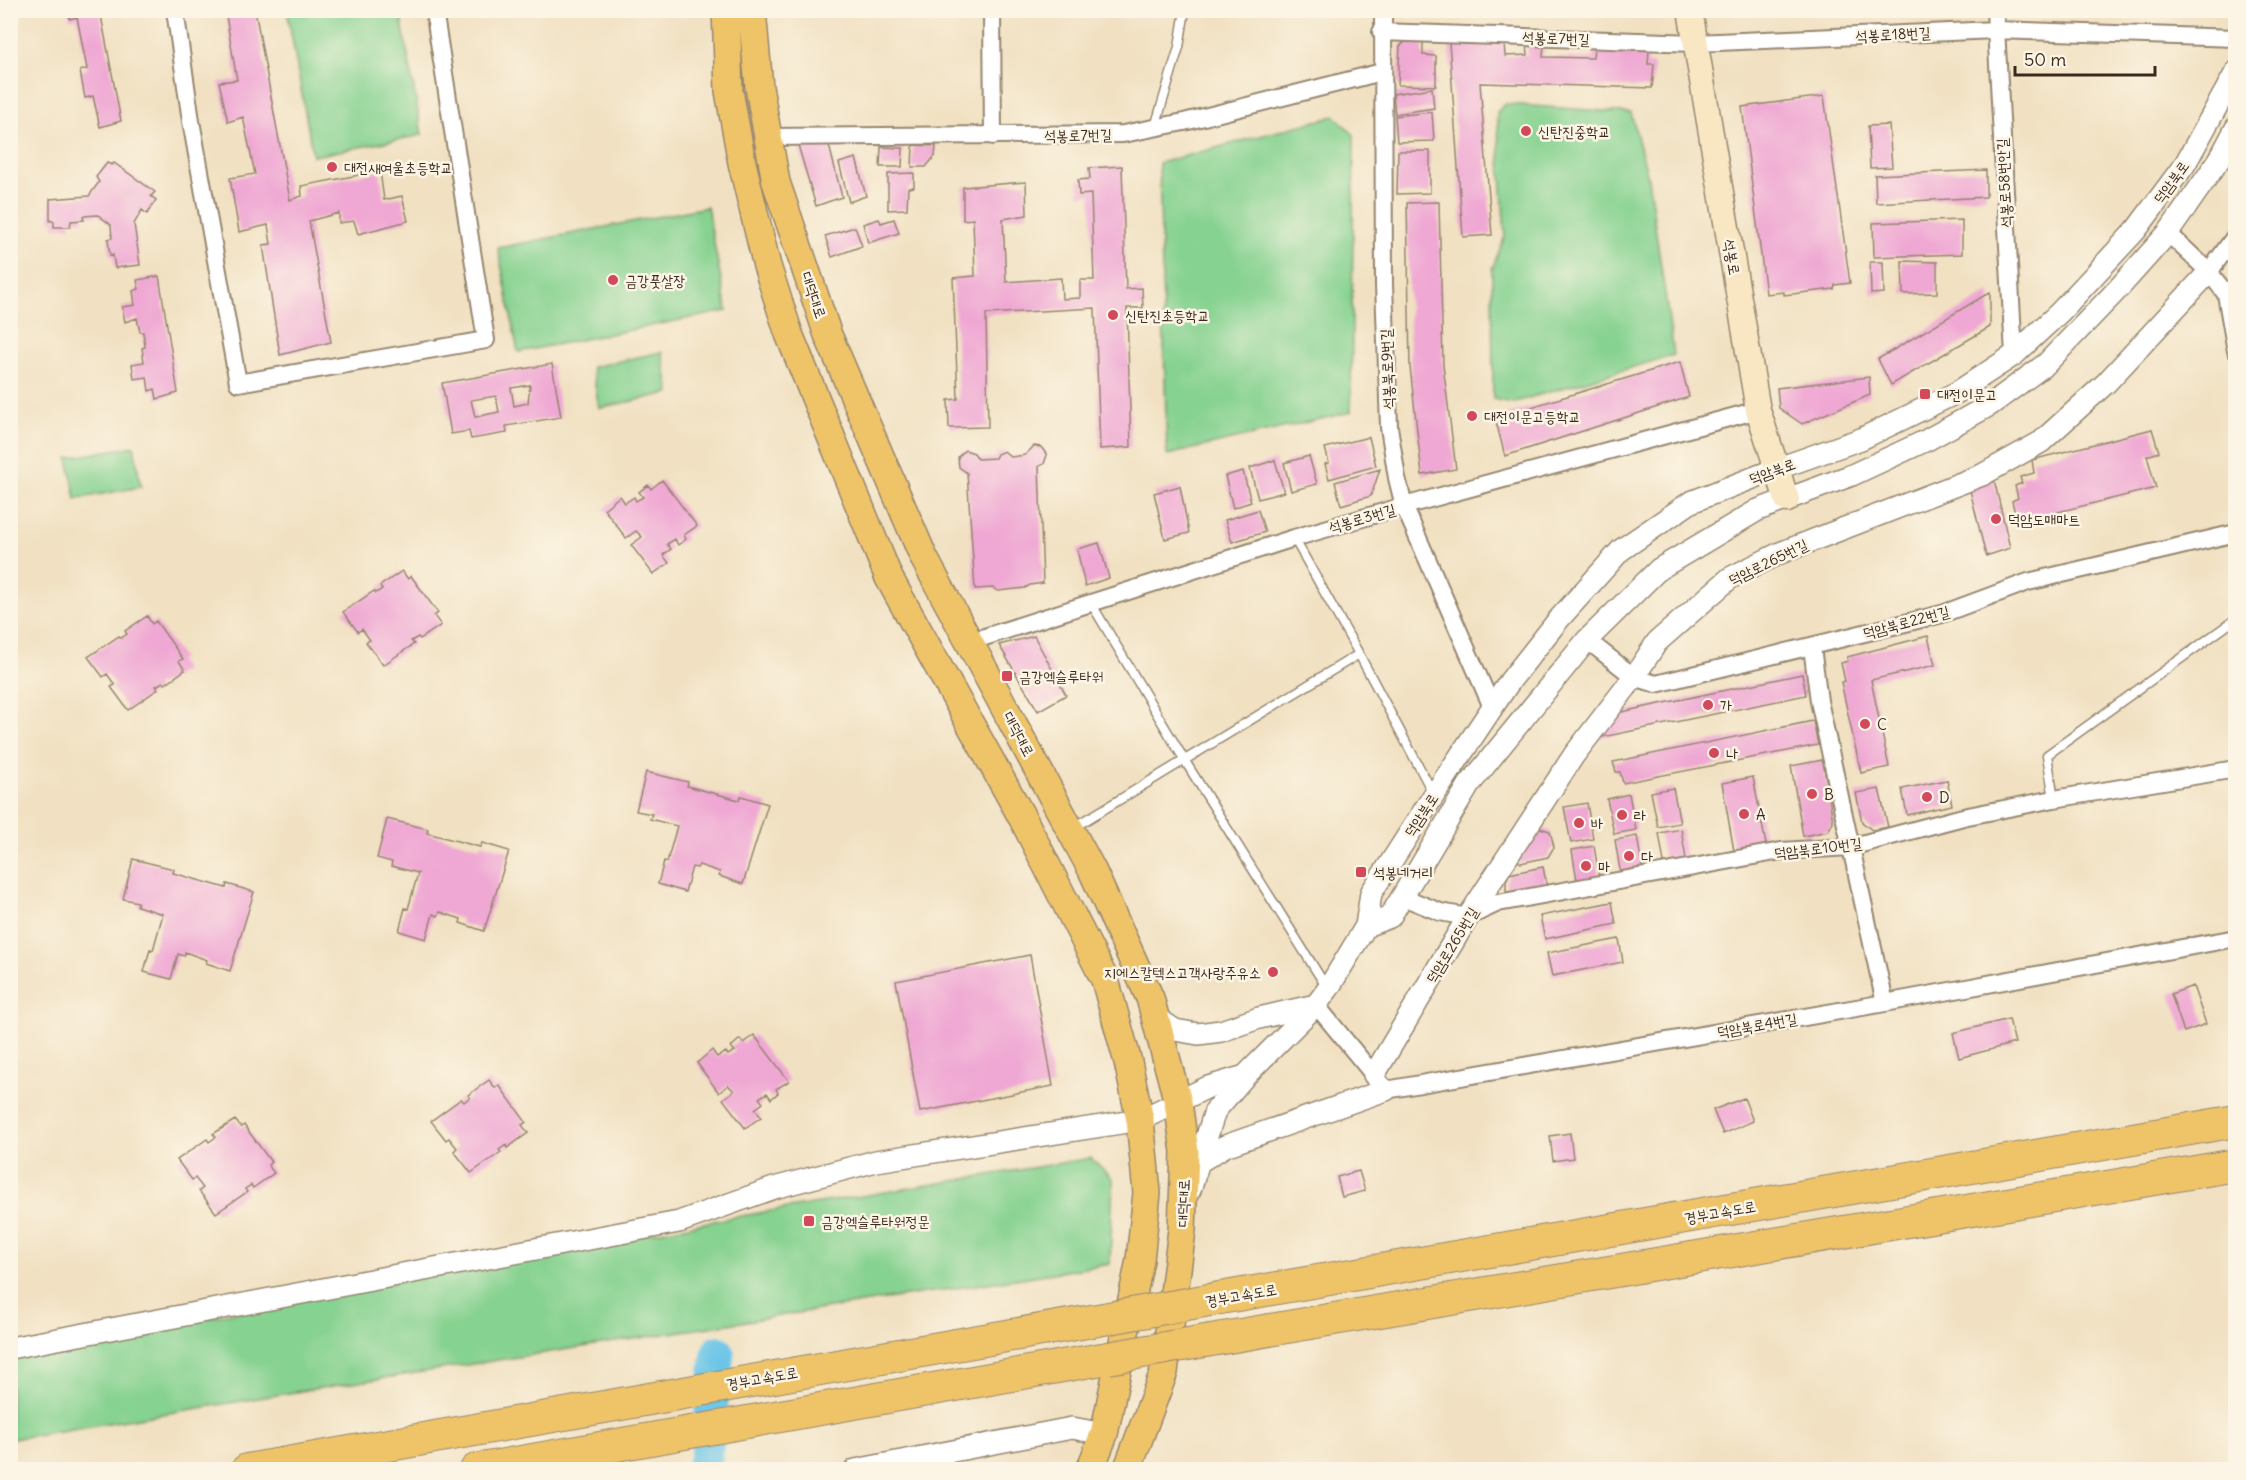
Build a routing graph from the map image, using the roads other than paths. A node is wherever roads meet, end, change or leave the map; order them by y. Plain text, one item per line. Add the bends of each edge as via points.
1 (175, 10) edge
2 (434, 10) edge
3 (726, 10) edge
4 (752, 10) edge
5 (992, 10) edge
6 (1185, 10) edge
7 (1383, 10) edge
8 (1690, 10) edge
9 (1995, 10) edge
10 (1996, 30) junction
11 (1382, 32) junction
12 (2235, 38) edge
13 (1695, 43) junction
14 (1382, 72) junction
15 (2235, 72) edge
16 (1155, 128) junction
17 (2235, 128) edge
18 (993, 136) junction
19 (767, 137) junction
20 (2168, 233) junction
21 (2235, 235) edge
22 (2209, 272) junction
23 (2235, 351) edge
24 (2014, 355) junction
25 (1758, 410) junction
26 (1776, 469) junction
27 (1787, 500) junction
28 (1404, 506) junction
29 (2235, 533) edge
30 (1294, 538) junction
31 (1090, 602) junction
32 (2235, 619) edge
33 (1587, 640) junction
34 (969, 642) junction
35 (1812, 647) junction
36 (1359, 654) junction
37 (1634, 677) junction
38 (1492, 707) junction
39 (1185, 760) junction
40 (2235, 769) edge
41 (1434, 795) junction
42 (2054, 799) junction
43 (1070, 829) junction
44 (1850, 847) junction
45 (1403, 897) junction
46 (1467, 917) junction
47 (1366, 926) junction
48 (2235, 938) edge
49 (1322, 997) junction
50 (1885, 1003) junction
51 (1155, 1017) junction
52 (1245, 1076) junction
53 (1380, 1082) junction
54 (1178, 1102) junction
55 (1140, 1120) junction
56 (2235, 1122) edge
57 (1199, 1162) junction
58 (2235, 1164) edge
59 (1183, 1211) junction
60 (10, 1348) edge
61 (1104, 1434) junction
62 (247, 1470) edge
63 (476, 1470) edge
64 (855, 1470) edge
65 (1090, 1470) edge
66 (1127, 1470) edge

1 - 2 street via 238,383 486,340
3 - 55 main road via 729,91 742,163 767,266 789,334 889,578 1023,819 1105,980
4 - 19 main road, 대덕대로
5 - 18 street
6 - 16 lane via 1179,47
7 - 11 street, 석봉북로9번길
8 - 13 main road, 석봉로
9 - 10 street, 석봉로58번안길
10 - 12 street, 석봉로18번길
10 - 13 street, 석봉로18번길
10 - 24 street, 석봉로58번안길
11 - 13 street, 석봉로7번길
11 - 14 street, 석봉북로9번길
13 - 25 main road, 석봉로
14 - 16 street, 석봉로7번길
14 - 28 street, 석봉북로9번길 via 1389,427
15 - 24 street, 덕암북로 via 2185,164 2136,230
16 - 18 street, 석봉로7번길 via 1123,134
17 - 20 street, 덕암북로 via 2219,160
18 - 19 street, 석봉로7번길
19 - 34 main road, 대덕대로 via 776,182 828,335 924,558
20 - 22 street
20 - 27 street, 덕암북로 via 2046,364 1990,405 1917,445
21 - 22 street, 덕암로265번길
22 - 23 street via 2226,294
22 - 37 street, 덕암로265번길 via 2106,383 2041,442 1982,475 1780,553 1730,578 1657,642
24 - 26 street, 덕암북로 via 1956,393 1862,439
25 - 26 main road, 석봉로
25 - 28 street, 석봉로3번길
26 - 27 main road, 석봉로
26 - 38 street, 덕암북로 via 1691,502 1621,550 1559,619
27 - 33 street, 덕암북로 via 1758,510 1659,569
28 - 30 street, 석봉로3번길
28 - 38 street, 석봉북로9번길
29 - 35 street, 덕암북로22번길 via 2028,582 1942,614
30 - 31 street, 석봉로3번길
30 - 36 lane
31 - 34 street, 석봉로3번길
31 - 39 lane
32 - 42 lane via 2047,755
33 - 37 street, 덕암북로22번길
33 - 45 street, 덕암북로 via 1468,785
34 - 43 main road, 대덕대로
35 - 37 street, 덕암북로22번길 via 1656,684
35 - 44 street via 1819,701
36 - 39 lane
36 - 41 lane
37 - 46 street, 덕암로265번길 via 1574,755
38 - 41 street, 덕암북로
39 - 43 lane
39 - 49 lane
40 - 42 street, 덕암북로10번길
41 - 47 street, 덕암북로 via 1371,893
42 - 44 street, 덕암북로10번길 via 1963,817
43 - 51 main road, 대덕대로 via 1145,987
44 - 46 street, 덕암북로10번길 via 1780,851 1498,903
44 - 50 street
45 - 46 street via 1440,912
45 - 47 street, 덕암북로 via 1390,917
46 - 53 street, 덕암로265번길
47 - 49 street, 덕암북로
48 - 50 street, 덕암북로4번길
49 - 51 street via 1221,1031 1198,1034 1175,1029
49 - 52 street, 덕암북로
49 - 53 street
50 - 53 street, 덕암북로4번길
51 - 54 main road, 대덕대로
52 - 54 street, 덕암북로 via 1208,1087
52 - 57 street via 1215,1111
53 - 57 street via 1225,1146
54 - 55 street, 덕암북로
54 - 59 main road, 대덕대로 via 1185,1152
55 - 60 street, 덕암북로 via 876,1161 774,1188 679,1222
55 - 61 main road via 1147,1193 1140,1260
56 - 62 highway, 경부고속도로, bridge
57 - 59 street
58 - 63 highway, bridge
59 - 66 main road, 대덕대로 via 1164,1372
61 - 64 street via 1072,1428
61 - 65 main road

